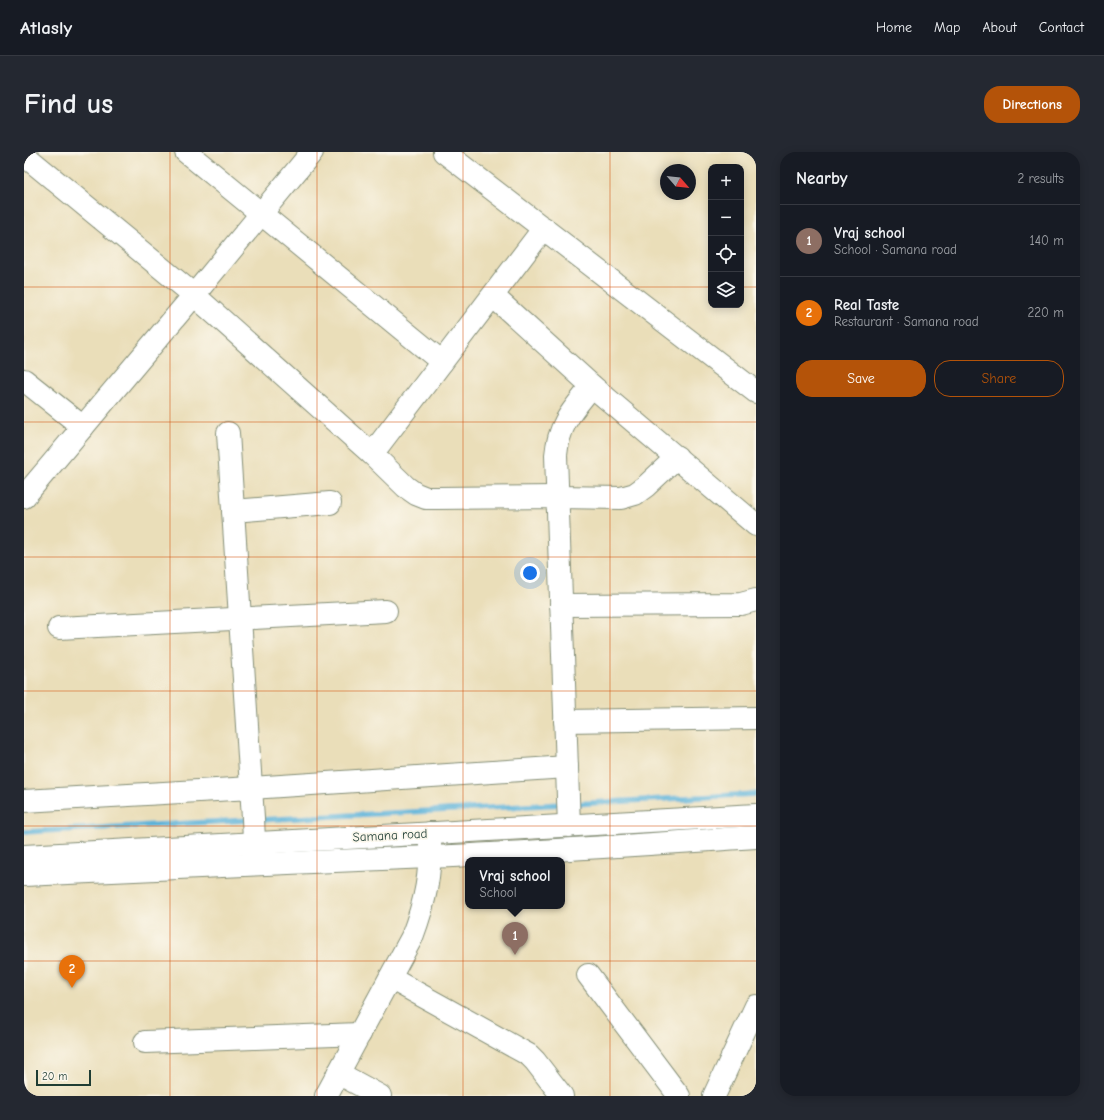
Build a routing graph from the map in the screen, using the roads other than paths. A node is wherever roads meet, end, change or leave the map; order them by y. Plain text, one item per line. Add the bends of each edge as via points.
1 (186, 152) edge
2 (312, 152) edge
3 (444, 152) edge
4 (24, 155) edge
5 (260, 214) junction
6 (544, 228) junction
7 (194, 295) junction
8 (493, 296) junction
9 (442, 362) junction
10 (24, 380) edge
11 (592, 386) junction
12 (756, 392) edge
13 (83, 427) junction
14 (228, 433) dead end
15 (372, 454) junction
16 (677, 457) junction
17 (24, 497) edge
18 (558, 497) junction
19 (330, 503) dead end
20 (233, 511) junction
21 (756, 525) edge
22 (756, 600) edge
23 (561, 605) junction
24 (386, 611) dead end
25 (240, 620) junction
26 (59, 628) dead end
27 (756, 718) edge
28 (565, 721) junction
29 (567, 767) junction
30 (24, 801) edge
31 (252, 804) junction
32 (568, 806) junction
33 (756, 815) edge
34 (430, 833) junction
35 (756, 837) edge
36 (254, 853) junction
37 (24, 856) edge
38 (430, 857) junction
39 (24, 875) edge
40 (588, 975) dead end
41 (390, 978) junction
42 (754, 1016) edge
43 (360, 1034) junction
44 (145, 1042) dead end
45 (338, 1073) junction
46 (326, 1096) edge
47 (380, 1096) edge
48 (562, 1096) edge
49 (679, 1096) edge
50 (714, 1096) edge

1 - 5 street
2 - 5 street
3 - 6 street
4 - 7 street
5 - 7 street
5 - 9 street
6 - 8 street
6 - 12 street
7 - 13 street
7 - 15 street
8 - 9 street
8 - 11 street
9 - 15 street
10 - 13 street
11 - 16 street
11 - 18 street via 569,415 557,441
13 - 17 street
14 - 20 street
15 - 18 street via 406,487 426,498
16 - 18 street via 635,494 621,498
16 - 21 street
18 - 23 street
19 - 20 street
20 - 25 street
22 - 23 street via 741,604
23 - 28 street
24 - 25 street
25 - 26 street
25 - 31 street
27 - 28 street
28 - 29 street
29 - 31 street
29 - 32 street
30 - 31 street
31 - 36 street
32 - 33 street, Samana road
32 - 34 street, Samana road
34 - 36 street, Samana road
34 - 38 street
35 - 38 street, Samana road
36 - 37 street, Samana road
36 - 38 street, Samana road
36 - 39 street, Samana road
38 - 41 street via 421,913 412,937
40 - 49 street
41 - 43 street
41 - 48 street via 529,1055
42 - 50 street
43 - 44 street
43 - 45 street
45 - 46 street
45 - 47 street

